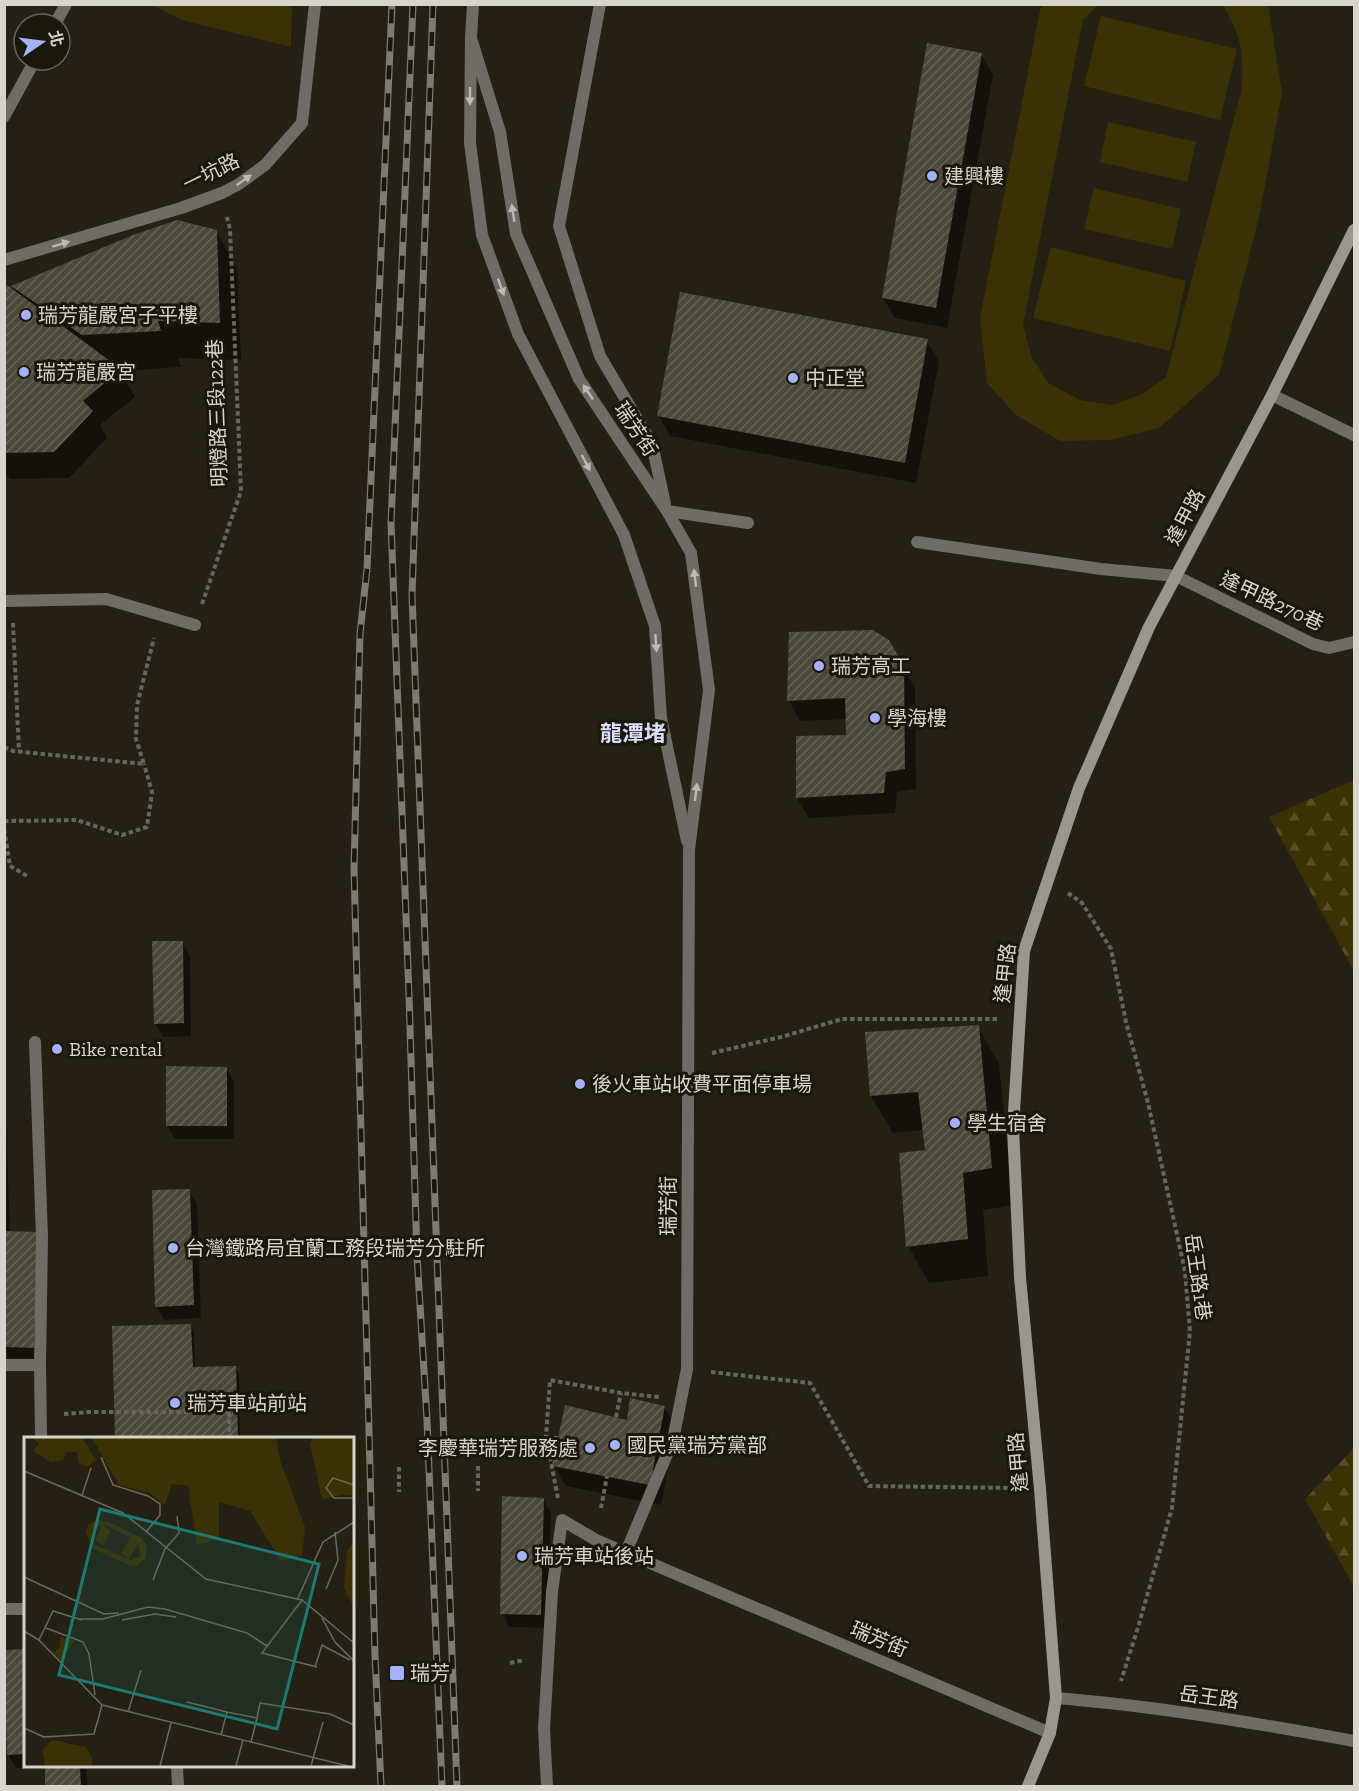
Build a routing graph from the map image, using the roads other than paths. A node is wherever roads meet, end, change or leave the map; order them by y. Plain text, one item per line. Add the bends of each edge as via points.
1 (315, 4) edge
2 (473, 4) edge
3 (600, 4) edge
4 (471, 38) junction
5 (28, 72) edge
6 (4, 117) edge
7 (1354, 230) edge
8 (4, 260) edge
9 (1272, 395) junction
10 (1354, 435) edge
11 (667, 511) junction
12 (747, 523) dead end
13 (917, 542) dead end
14 (1176, 576) junction
15 (8, 601) edge
16 (195, 624) road end
17 (1354, 642) edge
18 (688, 850) junction
19 (35, 1042) dead end
20 (4, 1365) edge
21 (40, 1365) junction
22 (40, 1437) edge
23 (626, 1552) junction
24 (24, 1608) edge
25 (4, 1609) edge
26 (1056, 1698) junction
27 (1050, 1733) junction
28 (1354, 1741) edge
29 (177, 1767) edge
30 (178, 1786) edge
31 (547, 1786) edge
32 (1028, 1786) edge

8 -> 1 street, 一坑路 via 181,208 222,193 265,165 302,123
2 - 4 street, 瑞芳街
3 - 11 street via 559,226 600,356 652,444
11 -> 4 street, 瑞芳街 via 579,379 516,234 500,132
4 -> 18 street, 瑞芳街 via 470,143 482,234 518,334 624,535 655,626 661,718
5 - 6 street
7 - 9 main road, 逢甲路
9 - 10 street
9 - 14 main road, 逢甲路
11 - 12 street
18 -> 11 street, 瑞芳街 via 709,690 691,553
13 - 14 street
14 - 17 street, 逢甲路270巷 via 1313,644 1329,648
14 - 26 main road, 逢甲路 via 1149,627 1079,788 1024,951 1013,1128 1016,1209
15 - 16 street via 106,599
18 - 23 street, 瑞芳街 via 687,1369 673,1440
19 - 21 street via 42,1237
20 - 21 street
21 - 22 street
23 - 27 street, 瑞芳街
23 - 31 street, 瑞芳街 via 562,1520 552,1592 544,1729
24 - 25 street
26 - 27 main road, 逢甲路
26 - 28 street, 岳王路 via 1250,1722
27 - 32 main road, 逢甲路
29 - 30 street

